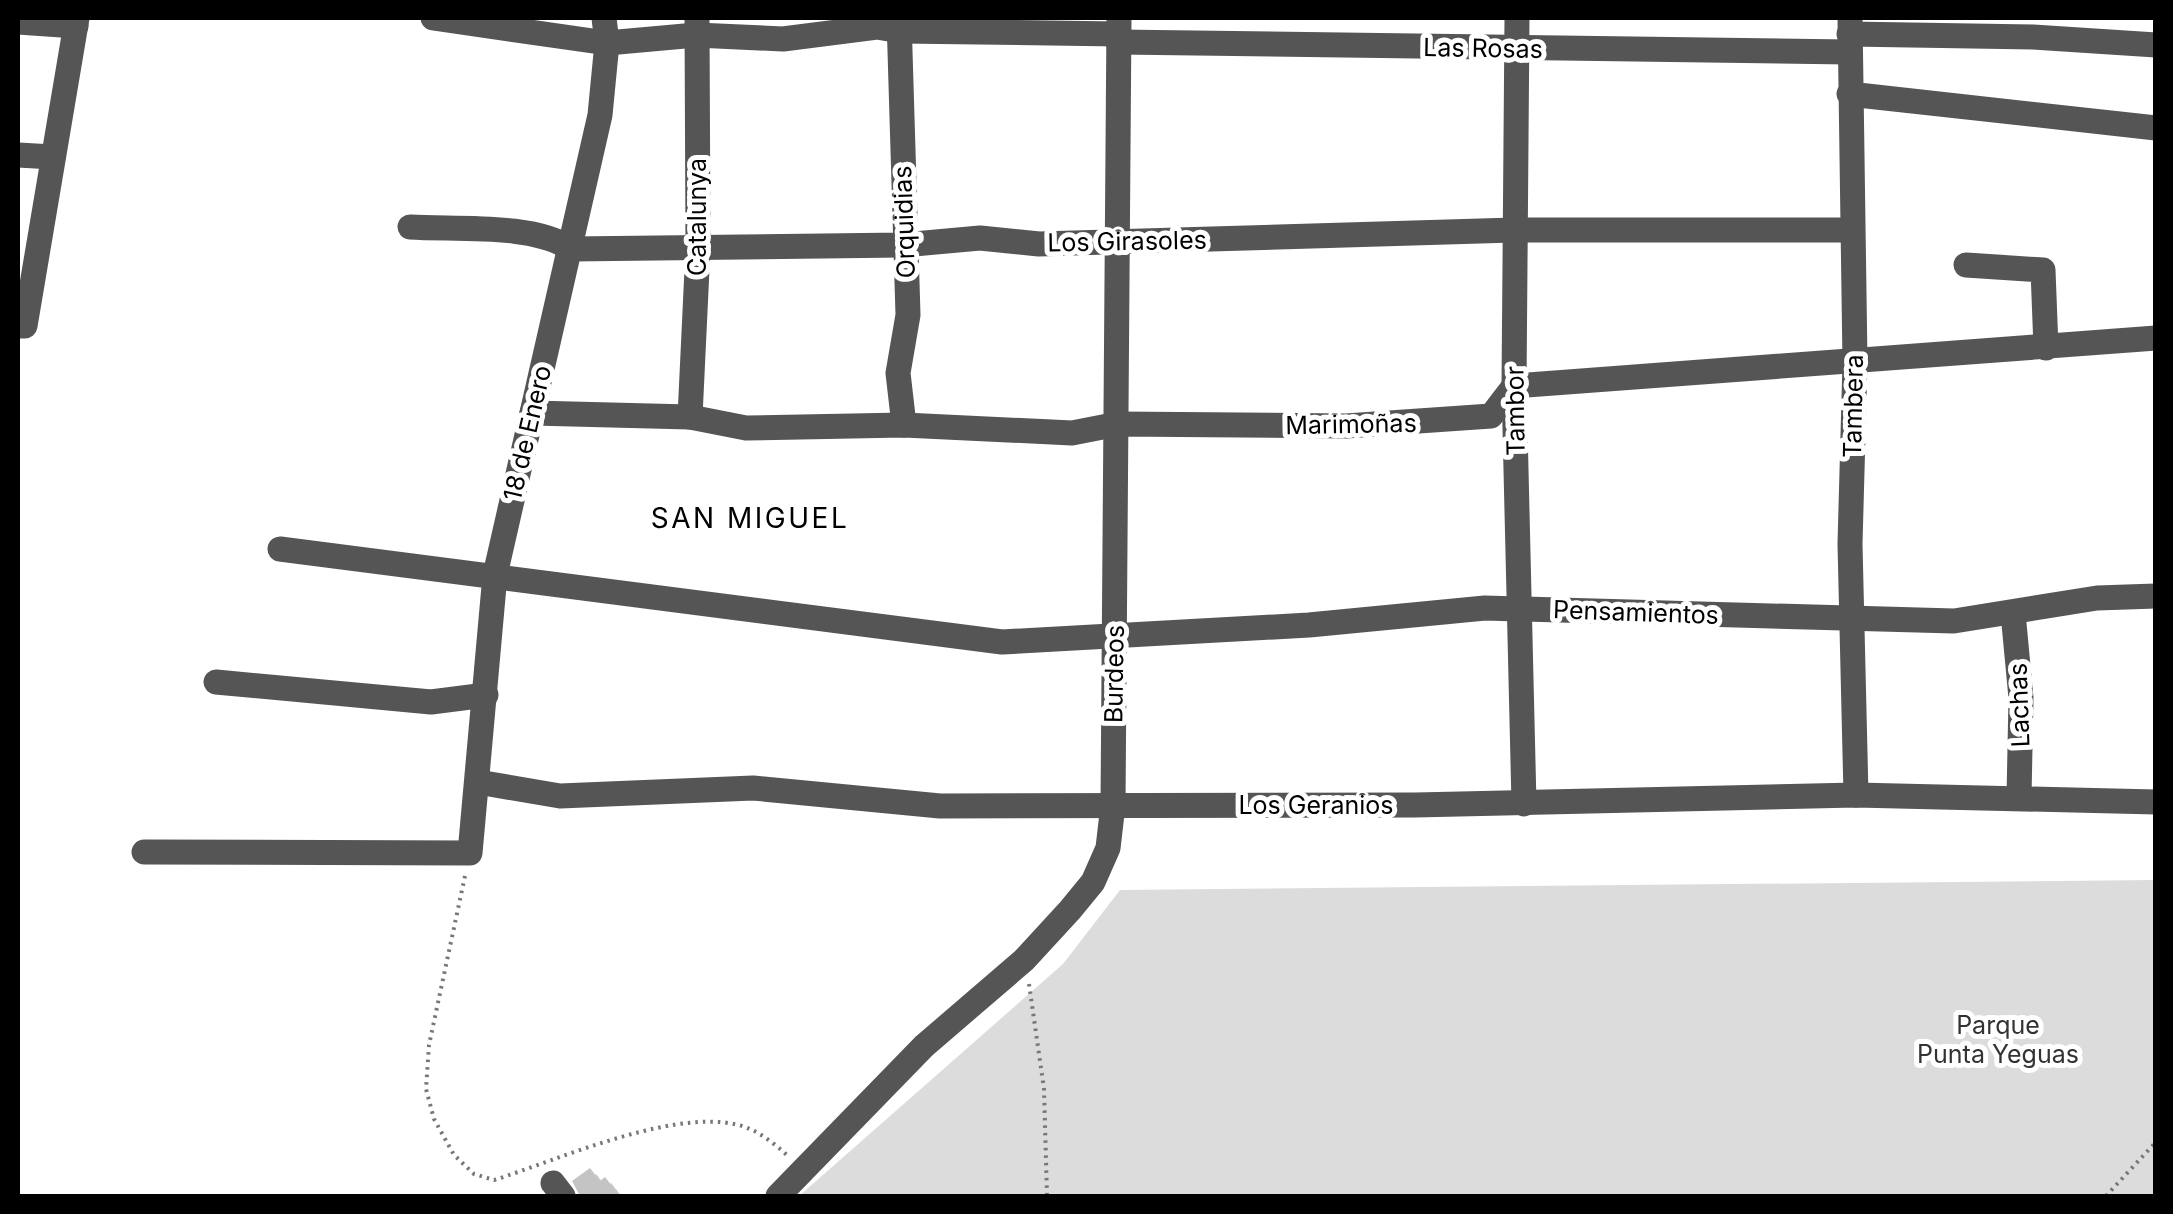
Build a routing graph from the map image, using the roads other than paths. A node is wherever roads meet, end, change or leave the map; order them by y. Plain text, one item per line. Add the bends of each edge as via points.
1 (434, 18) edge
2 (1518, 18) edge
3 (18, 22) edge
4 (76, 22) edge
5 (899, 24) edge
6 (696, 26) edge
7 (605, 30) edge
8 (1119, 31) edge
9 (1849, 35) edge
10 (2156, 46) edge
11 (1518, 49) junction
12 (1850, 94) junction
13 (2156, 128) edge
14 (18, 155) edge
15 (53, 157) junction
16 (410, 227) dead end
17 (1514, 230) junction
18 (1850, 230) junction
19 (1118, 242) junction
20 (902, 245) junction
21 (698, 248) junction
22 (571, 250) junction
23 (1966, 265) dead end
24 (21, 326) edge
25 (2156, 338) edge
26 (2046, 348) junction
27 (1855, 362) junction
28 (1514, 386) junction
29 (532, 413) junction
30 (690, 417) junction
31 (1118, 424) junction
32 (904, 426) junction
33 (280, 549) dead end
34 (495, 575) junction
35 (2156, 596) edge
36 (1518, 608) junction
37 (2013, 613) junction
38 (1852, 620) junction
39 (1115, 634) junction
40 (216, 682) dead end
41 (486, 695) junction
42 (478, 782) junction
43 (1856, 795) junction
44 (2019, 797) junction
45 (2156, 802) edge
46 (1524, 804) junction
47 (1113, 805) junction
48 (144, 852) dead end
49 (778, 1196) edge

1 - 7 street, Las Rosas
2 - 11 street, Tambor
3 - 4 street
4 - 15 street
5 - 6 street, Las Rosas via 782,40
5 - 8 street, Las Rosas
5 - 20 street, Orquidias
6 - 7 street, Las Rosas
6 - 21 street, Catalunya
7 - 22 street, 18 de Enero via 600,115
8 - 11 street, Las Rosas
8 - 19 street, Burdeos
9 - 10 street, Las Rosas
9 - 11 street, Las Rosas
9 - 12 street, Tambera
11 - 17 street, Tambor
12 - 13 street
12 - 18 street, Tambera
14 - 15 street
15 - 24 street
16 - 22 street, Los Girasoles via 528,234 555,238
17 - 18 street, Los Girasoles
17 - 19 street, Los Girasoles
17 - 28 street, Tambor
18 - 27 street, Tambera
19 - 20 street, Los Girasoles via 980,238
19 - 31 street, Burdeos
20 - 21 street, Los Girasoles
20 - 32 street, Orquidias via 908,315 898,373
21 - 22 street, Los Girasoles
21 - 30 street, Catalunya
22 - 29 street, 18 de Enero
23 - 26 street via 2044,270
25 - 26 street
26 - 27 street
27 - 28 street
27 - 38 street, Tambera
28 - 31 street, Marimoñas via 1491,416 1447,422
28 - 36 street, Tambor
29 - 30 street, Marimoñas
29 - 34 street, 18 de Enero
30 - 32 street, Marimoñas via 746,428
31 - 32 street, Marimoñas via 1072,433
31 - 39 street, Burdeos
33 - 34 street, Pensamientos
34 - 39 street, Pensamientos via 1002,642
34 - 41 street, 18 de Enero
35 - 37 street, Pensamientos
36 - 38 street, Pensamientos
36 - 39 street, Pensamientos
36 - 46 street, Tambor
37 - 38 street, Pensamientos via 1954,621
37 - 44 street, Lachas via 2022,713
38 - 43 street, Tambera
39 - 47 street, Burdeos
40 - 41 street via 430,702
41 - 42 street, 18 de Enero
42 - 47 street, Los Geranios via 560,796 753,788 940,806
42 - 48 street, 18 de Enero via 470,853
43 - 44 street, Los Geranios
43 - 46 street, Los Geranios
44 - 45 street, Los Geranios
46 - 47 street, Los Geranios
47 - 49 street, Burdeos via 1108,848 1093,882 1024,960 924,1046

